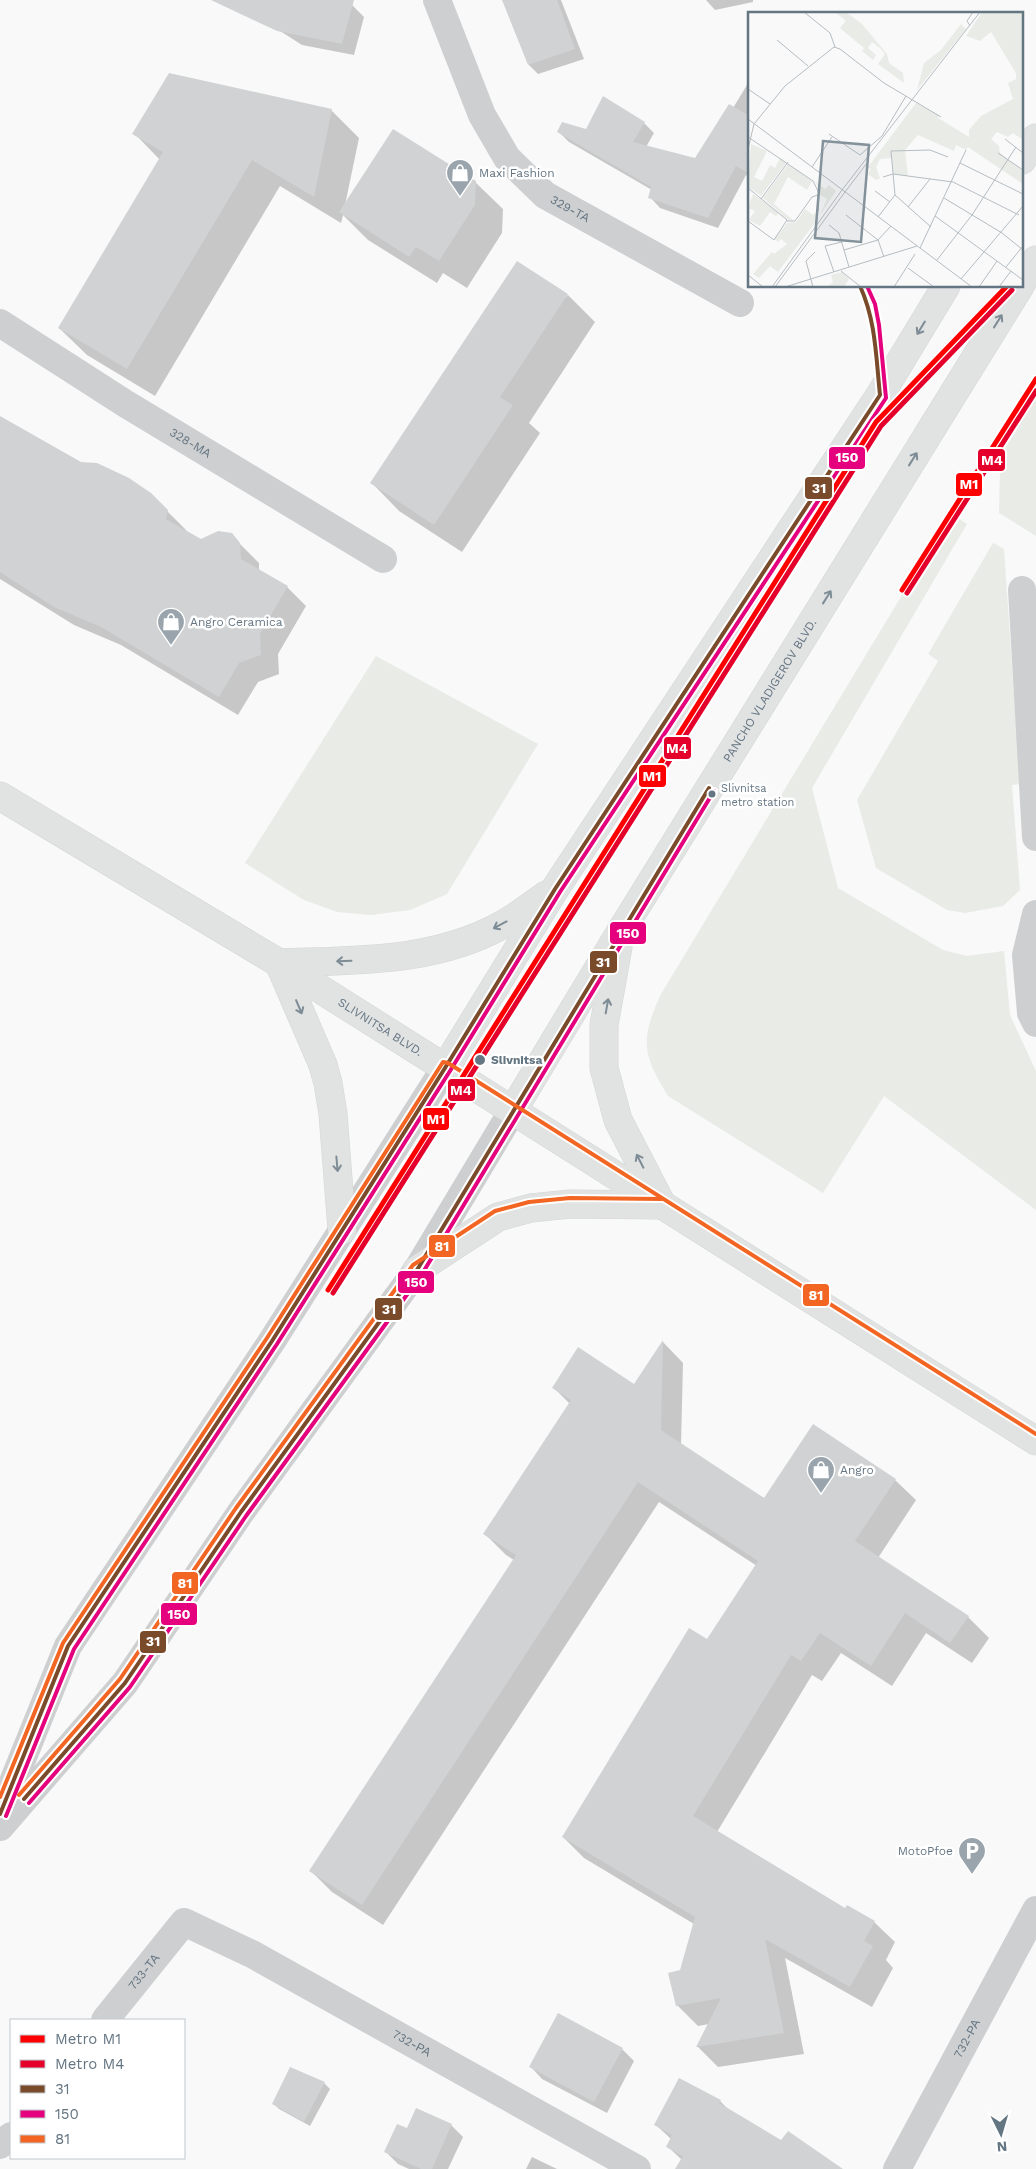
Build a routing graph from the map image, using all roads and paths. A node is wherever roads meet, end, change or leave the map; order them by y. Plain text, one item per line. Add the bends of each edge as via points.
1 (437, 0) edge
2 (1036, 138) edge
3 (1024, 157) edge
4 (1036, 260) edge
5 (1024, 279) edge
6 (945, 288) edge
7 (1019, 288) edge
8 (740, 303) dead end
9 (0, 323) edge
10 (383, 559) dead end
11 (1022, 590) dead end
12 (0, 796) edge
13 (1036, 837) edge
14 (555, 889) junction
15 (1036, 914) edge
16 (620, 931) junction
17 (1031, 954) edge
18 (279, 963) junction
19 (1036, 1023) edge
20 (445, 1068) junction
21 (513, 1110) junction
22 (662, 1205) junction
23 (342, 1230) junction
24 (417, 1270) junction
25 (1036, 1441) edge
26 (0, 1814) edge
27 (0, 1827) edge
28 (1036, 1910) edge
29 (184, 1922) joint
30 (106, 2019) edge
31 (10, 2137) edge
32 (0, 2145) edge
33 (637, 2169) edge
34 (897, 2169) edge

1 - 8 street, 329-ТА via 482,115 513,164 545,195
2 - 3 main road
4 - 5 main road
6 -> 14 main road via 880,395
16 -> 7 main road, PANCHO VLADIGEROV BLVD.
9 - 10 street, 328-МА via 126,404
11 - 13 street
12 - 18 main road, SLIVNITSA BLVD.
14 -> 18 main road via 502,925 447,949 385,960
14 - 20 main road
15 - 17 street
16 - 21 main road, PANCHO VLADIGEROV BLVD.
22 -> 16 main road via 618,1120 604,1068 604,1025
17 - 19 street via 1031,1013
18 - 20 main road, SLIVNITSA BLVD.
18 -> 23 main road via 328,1083
20 - 21 main road, SLIVNITSA BLVD.
20 - 23 street
21 - 22 main road, SLIVNITSA BLVD.
21 - 24 street, PANCHO VLADIGEROV BLVD.
22 - 24 main road via 570,1204 532,1208 498,1217
22 - 25 main road, SLIVNITSA BLVD.
23 - 26 street via 68,1646
24 - 27 street, PANCHO VLADIGEROV BLVD. via 241,1512 124,1683
28 - 34 street, 732-РА
29 - 30 street, 733-ТА
29 - 33 street, 732-РА via 252,1954
31 - 32 street

